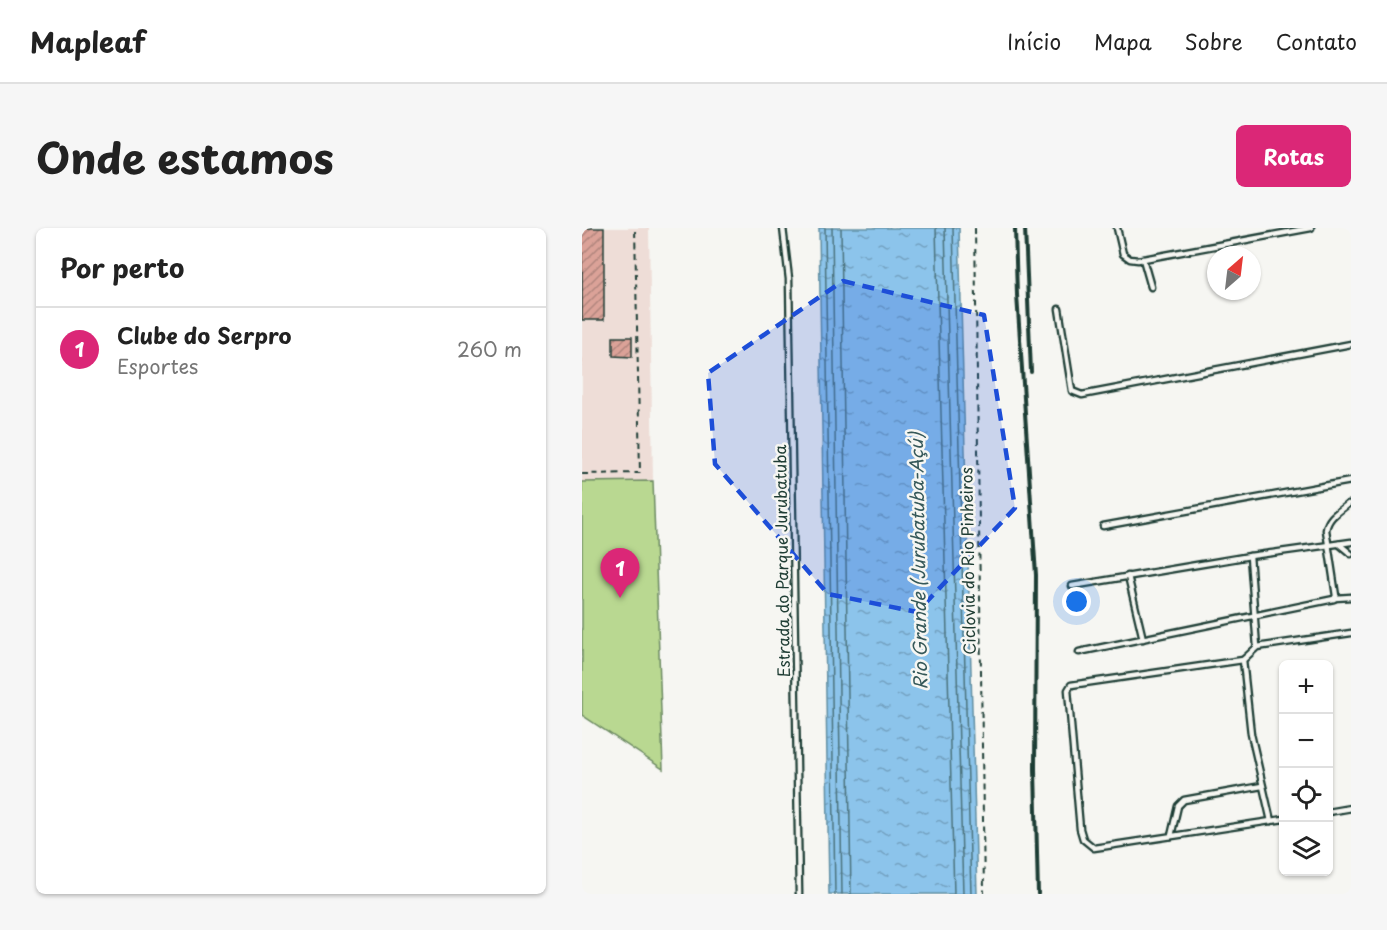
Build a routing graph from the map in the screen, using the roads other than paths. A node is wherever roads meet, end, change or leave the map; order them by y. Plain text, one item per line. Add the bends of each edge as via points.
1 (783, 228) edge
2 (1117, 228) edge
3 (1311, 228) edge
4 (1143, 259) junction
5 (1151, 287) dead end
6 (1059, 309) dead end
7 (1351, 344) edge
8 (1351, 481) edge
9 (1348, 504) dead end
10 (1103, 526) dead end
11 (1351, 542) edge
12 (1339, 543) junction
13 (1328, 545) junction
14 (1351, 554) edge
15 (1250, 556) junction
16 (1128, 576) junction
17 (1072, 586) dead end
18 (1351, 597) edge
19 (1335, 598) junction
20 (1255, 617) junction
21 (1351, 633) edge
22 (1143, 639) junction
23 (1257, 647) junction
24 (1079, 652) dead end
25 (1244, 660) junction
26 (1262, 786) junction
27 (1351, 808) edge
28 (1333, 811) edge
29 (1279, 819) edge
30 (1271, 820) junction
31 (1171, 836) junction
32 (799, 894) edge

1 - 32 lane, Estrada do Parque Jurubatuba via 789,279
2 - 4 lane via 1123,255
3 - 4 lane
4 - 5 lane
6 - 7 lane via 1072,391 1082,395
8 - 10 lane
9 - 13 lane via 1327,524
11 - 12 lane
12 - 13 lane
12 - 14 lane
13 - 15 lane
13 - 19 lane
15 - 16 lane
15 - 20 lane
16 - 17 lane
16 - 22 lane
18 - 19 lane
19 - 20 lane
20 - 22 lane
20 - 23 lane
21 - 23 lane
22 - 24 lane
23 - 25 lane
25 - 26 lane via 1251,734
25 - 31 lane via 1090,681 1071,685 1068,690 1083,839 1094,848
26 - 30 lane
26 - 31 lane via 1184,800 1178,806
27 - 28 lane
29 - 30 lane
30 - 31 lane

